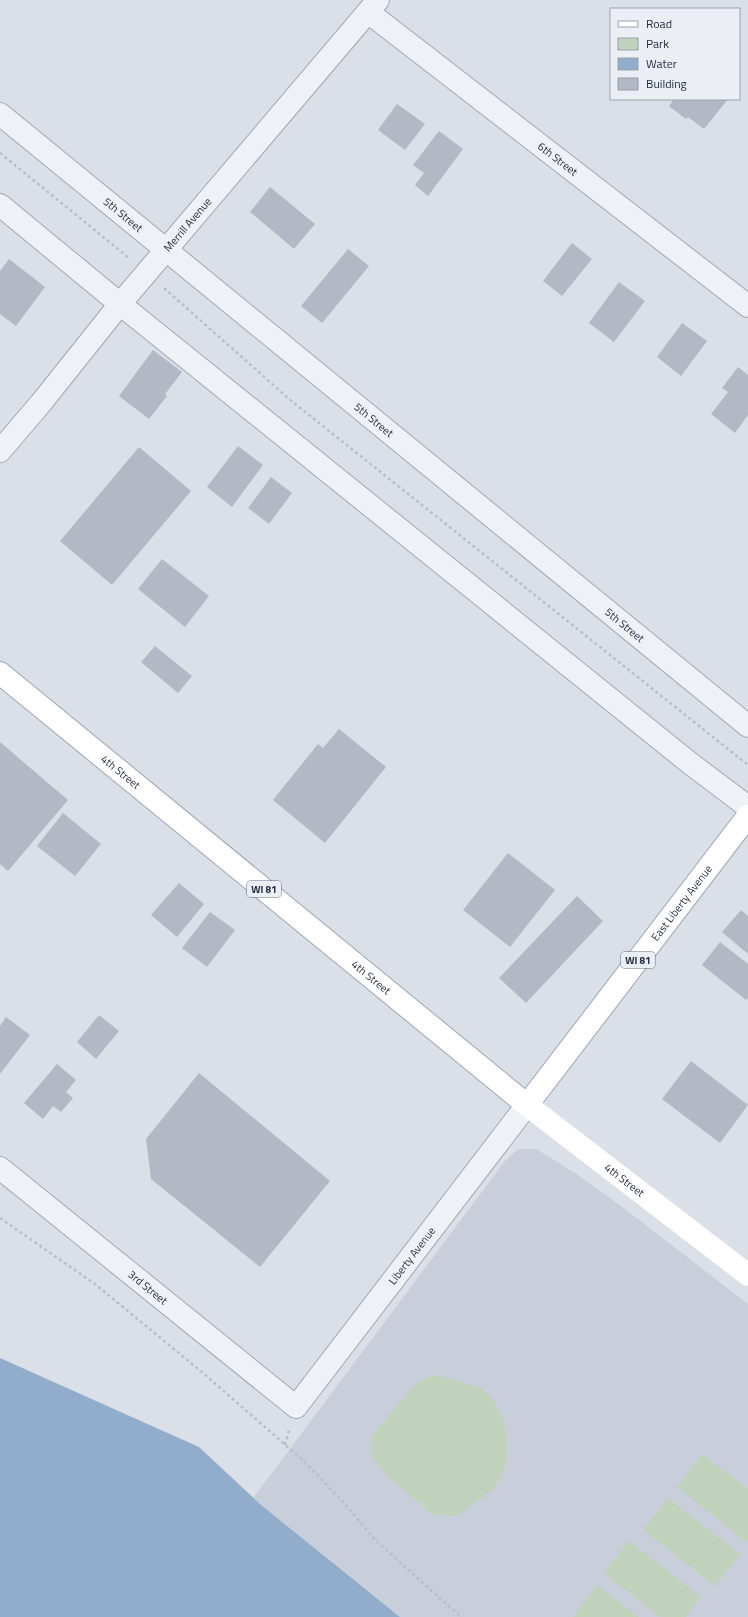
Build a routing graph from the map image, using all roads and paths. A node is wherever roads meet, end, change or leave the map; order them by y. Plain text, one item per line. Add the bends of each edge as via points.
1 (373, 6) edge
2 (0, 114) edge
3 (0, 153) edge
4 (0, 205) edge
5 (166, 249) junction
6 (147, 272) junction
7 (120, 304) junction
8 (748, 306) edge
9 (0, 451) edge
10 (0, 673) edge
11 (748, 726) edge
12 (748, 765) edge
13 (748, 807) edge
14 (748, 816) edge
15 (527, 1105) junction
16 (0, 1168) edge
17 (0, 1218) edge
18 (748, 1275) edge
19 (296, 1407) joint
20 (461, 1617) edge

1 - 5 street, Merrill Avenue
1 - 8 street, 6th Street
2 - 5 street, 5th Street
3 - 6 path
4 - 7 street
5 - 6 street, Merrill Avenue
5 - 11 street, 5th Street
6 - 7 street, Merrill Avenue
6 - 12 path via 290,400
7 - 9 street, Merrill Avenue via 41,404
7 - 13 street
10 - 15 main road, 4th Street / WI 81
14 - 15 main road, East Liberty Avenue / WI 81
15 - 18 main road, 4th Street
15 - 19 street, Liberty Avenue
16 - 19 street, 3rd Street
17 - 20 path via 95,1284 203,1373 305,1462 375,1540

